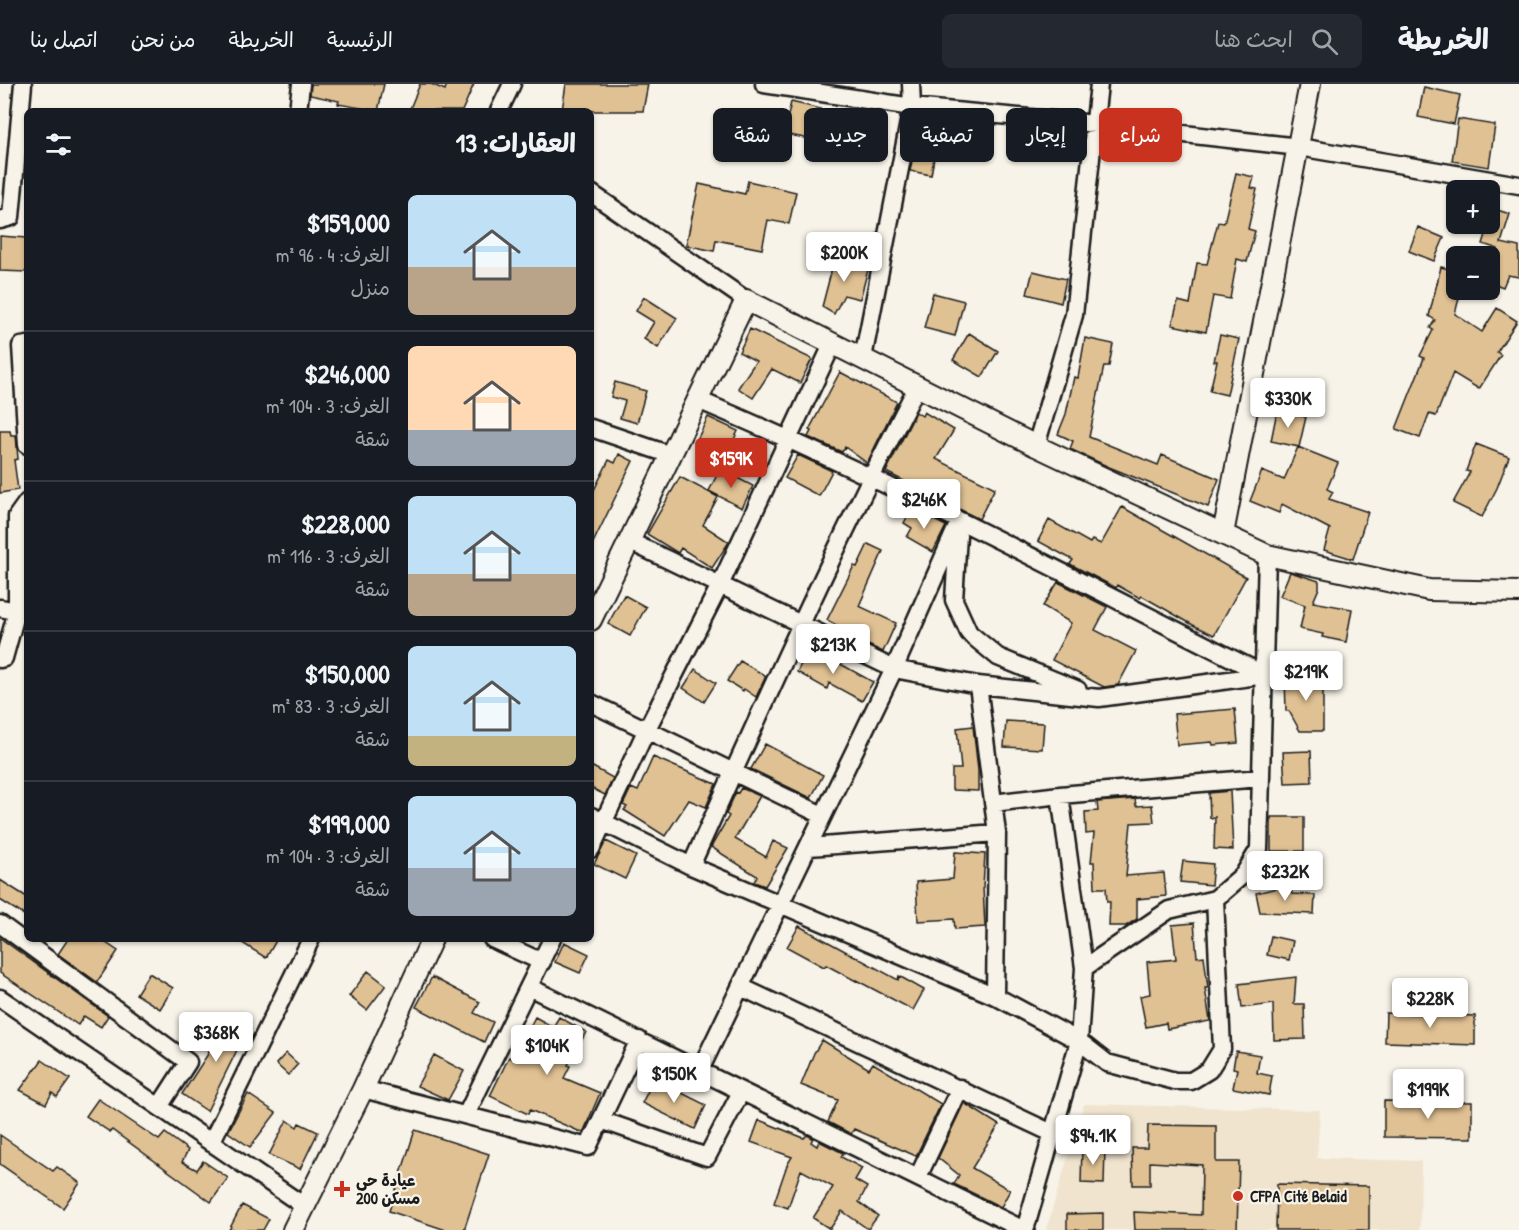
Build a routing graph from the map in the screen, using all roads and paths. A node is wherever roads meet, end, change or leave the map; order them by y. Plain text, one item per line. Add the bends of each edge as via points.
1 (23, 84) edge
2 (301, 84) edge
3 (512, 84) edge
4 (764, 84) edge
5 (911, 84) edge
6 (1099, 84) edge
7 (1310, 84) edge
8 (912, 107) junction
9 (298, 108) edge
10 (501, 108) edge
11 (1096, 124) junction
12 (1299, 147) junction
13 (1519, 185) edge
14 (594, 195) edge
15 (0, 220) edge
16 (746, 300) junction
17 (833, 343) junction
18 (24, 346) edge
19 (863, 358) junction
20 (918, 385) junction
21 (24, 396) edge
22 (698, 400) junction
23 (594, 429) edge
24 (790, 439) junction
25 (1036, 446) junction
26 (671, 455) junction
27 (871, 477) junction
28 (24, 506) edge
29 (959, 522) junction
30 (1223, 534) junction
31 (629, 541) junction
32 (1267, 555) junction
33 (720, 585) junction
34 (1519, 592) edge
35 (0, 608) edge
36 (17, 611) junction
37 (594, 614) edge
38 (800, 624) junction
39 (0, 659) edge
40 (894, 669) junction
41 (1265, 675) junction
42 (978, 685) junction
43 (1098, 698) junction
44 (594, 705) edge
45 (646, 731) junction
46 (733, 773) junction
47 (1260, 778) junction
48 (1060, 795) junction
49 (993, 802) junction
50 (822, 815) junction
51 (597, 819) edge
52 (997, 833) junction
53 (594, 834) edge
54 (808, 847) junction
55 (691, 866) junction
56 (1215, 899) junction
57 (781, 904) junction
58 (0, 924) edge
59 (24, 942) edge
60 (25, 942) edge
61 (310, 942) edge
62 (431, 942) edge
63 (499, 942) edge
64 (551, 942) edge
65 (542, 962) junction
66 (1084, 968) junction
67 (530, 987) junction
68 (741, 987) junction
69 (995, 996) junction
70 (0, 998) edge
71 (639, 1040) junction
72 (1079, 1041) junction
73 (700, 1070) junction
74 (960, 1088) junction
75 (363, 1089) junction
76 (741, 1092) junction
77 (159, 1107) junction
78 (466, 1115) junction
79 (601, 1120) junction
80 (1054, 1134) junction
81 (211, 1143) junction
82 (918, 1177) junction
83 (304, 1206) junction
84 (293, 1230) edge
85 (1025, 1230) edge

1 - 15 street via 10,217
2 - 9 street
3 - 10 street
4 - 8 street
5 - 8 street
6 - 11 street
7 - 12 street
8 - 11 street
8 - 19 street
11 - 12 street
11 - 25 street via 1074,315
12 - 13 street
12 - 30 street
14 - 16 street
16 - 17 street
16 - 22 street
17 - 19 street
17 - 24 street
18 - 21 street
19 - 20 street
20 - 25 street
20 - 27 street
22 - 24 street
22 - 26 street
23 - 26 street
24 - 27 street
24 - 33 street
25 - 30 street
26 - 31 street
27 - 29 street
27 - 38 street
28 - 36 street via 17,516
29 - 40 street
29 - 41 street
29 - 43 street via 954,600 969,633 999,657
30 - 32 street
31 - 33 street
31 - 37 street
32 - 34 street via 1429,590
32 - 41 street
33 - 38 street
33 - 45 street
35 - 36 street
36 - 39 street via 4,658
38 - 40 street
38 - 46 street
40 - 42 street
40 - 50 street
41 - 43 street
41 - 47 street
42 - 43 street
42 - 49 street
44 - 45 street
45 - 46 street
45 - 51 street
46 - 50 street
46 - 55 street
47 - 48 street
47 - 56 street via 1259,849 1244,873
48 - 49 street
48 - 66 street
49 - 52 street
50 - 54 street
51 - 53 street
51 - 55 street
52 - 54 street
52 - 69 street
54 - 57 street
55 - 57 street
56 - 66 street via 1169,910
56 - 72 street via 1222,1049 1209,1071 1191,1081 1174,1081 1107,1063
57 - 68 street
57 - 69 street
58 - 59 street
60 - 77 street via 188,1062
61 - 81 street
62 - 75 street
63 - 65 street
64 - 65 street
65 - 67 street
66 - 72 street
67 - 71 street
67 - 78 street
68 - 73 street
68 - 74 street
69 - 72 street
70 - 77 street
71 - 73 street
71 - 79 street
72 - 80 street
73 - 76 street
74 - 80 street
74 - 82 street
75 - 78 street
75 - 83 street
76 - 79 street via 707,1157
76 - 82 street
77 - 81 street
78 - 79 street via 588,1147
80 - 85 street
81 - 83 street
82 - 85 street
83 - 84 street

